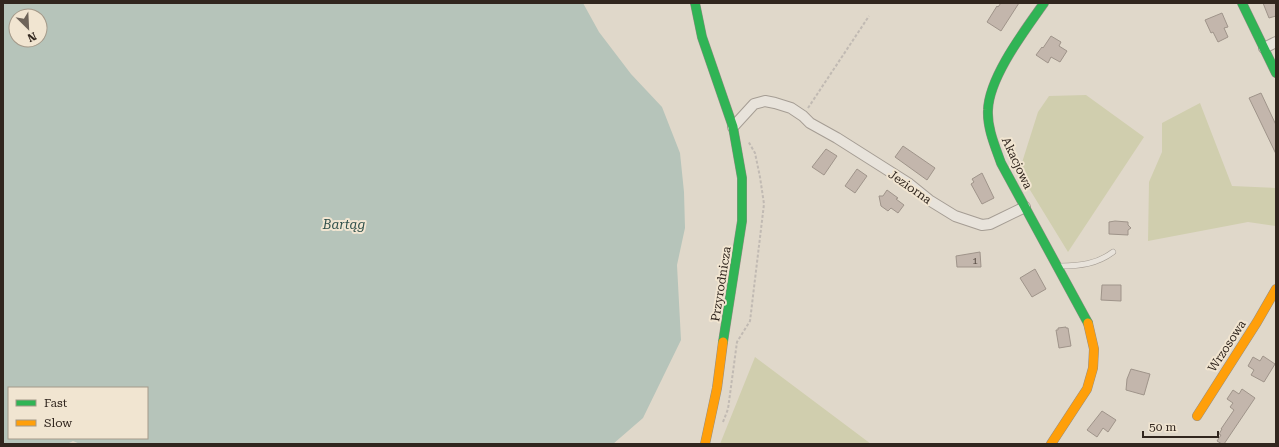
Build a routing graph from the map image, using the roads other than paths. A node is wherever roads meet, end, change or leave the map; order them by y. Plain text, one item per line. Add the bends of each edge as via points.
1 (695, 3) edge
2 (1044, 3) edge
3 (1242, 3) edge
4 (1276, 42) edge
5 (1264, 48) junction
6 (1276, 73) edge
7 (733, 127) junction
8 (1025, 208) junction
9 (1113, 252) dead end
10 (1059, 266) junction
11 (1274, 296) edge
12 (1197, 416) dead end
13 (705, 444) edge
14 (1051, 444) edge

1 - 7 street via 702,37
2 - 8 street, Akacjowa via 1013,49 992,87 988,110 991,135 1001,163
3 - 5 street
4 - 5 street
5 - 6 street
7 - 8 street, Jeziorna via 754,104 765,101 791,108 810,123 908,183 955,216 982,226
7 - 13 street, Przyrodnicza via 742,178 742,222 717,388
8 - 10 street, Akacjowa
9 - 10 lane via 1096,262
10 - 14 street, Akacjowa via 1089,325 1094,349 1094,368 1087,389
11 - 12 street, Wrzosowa

